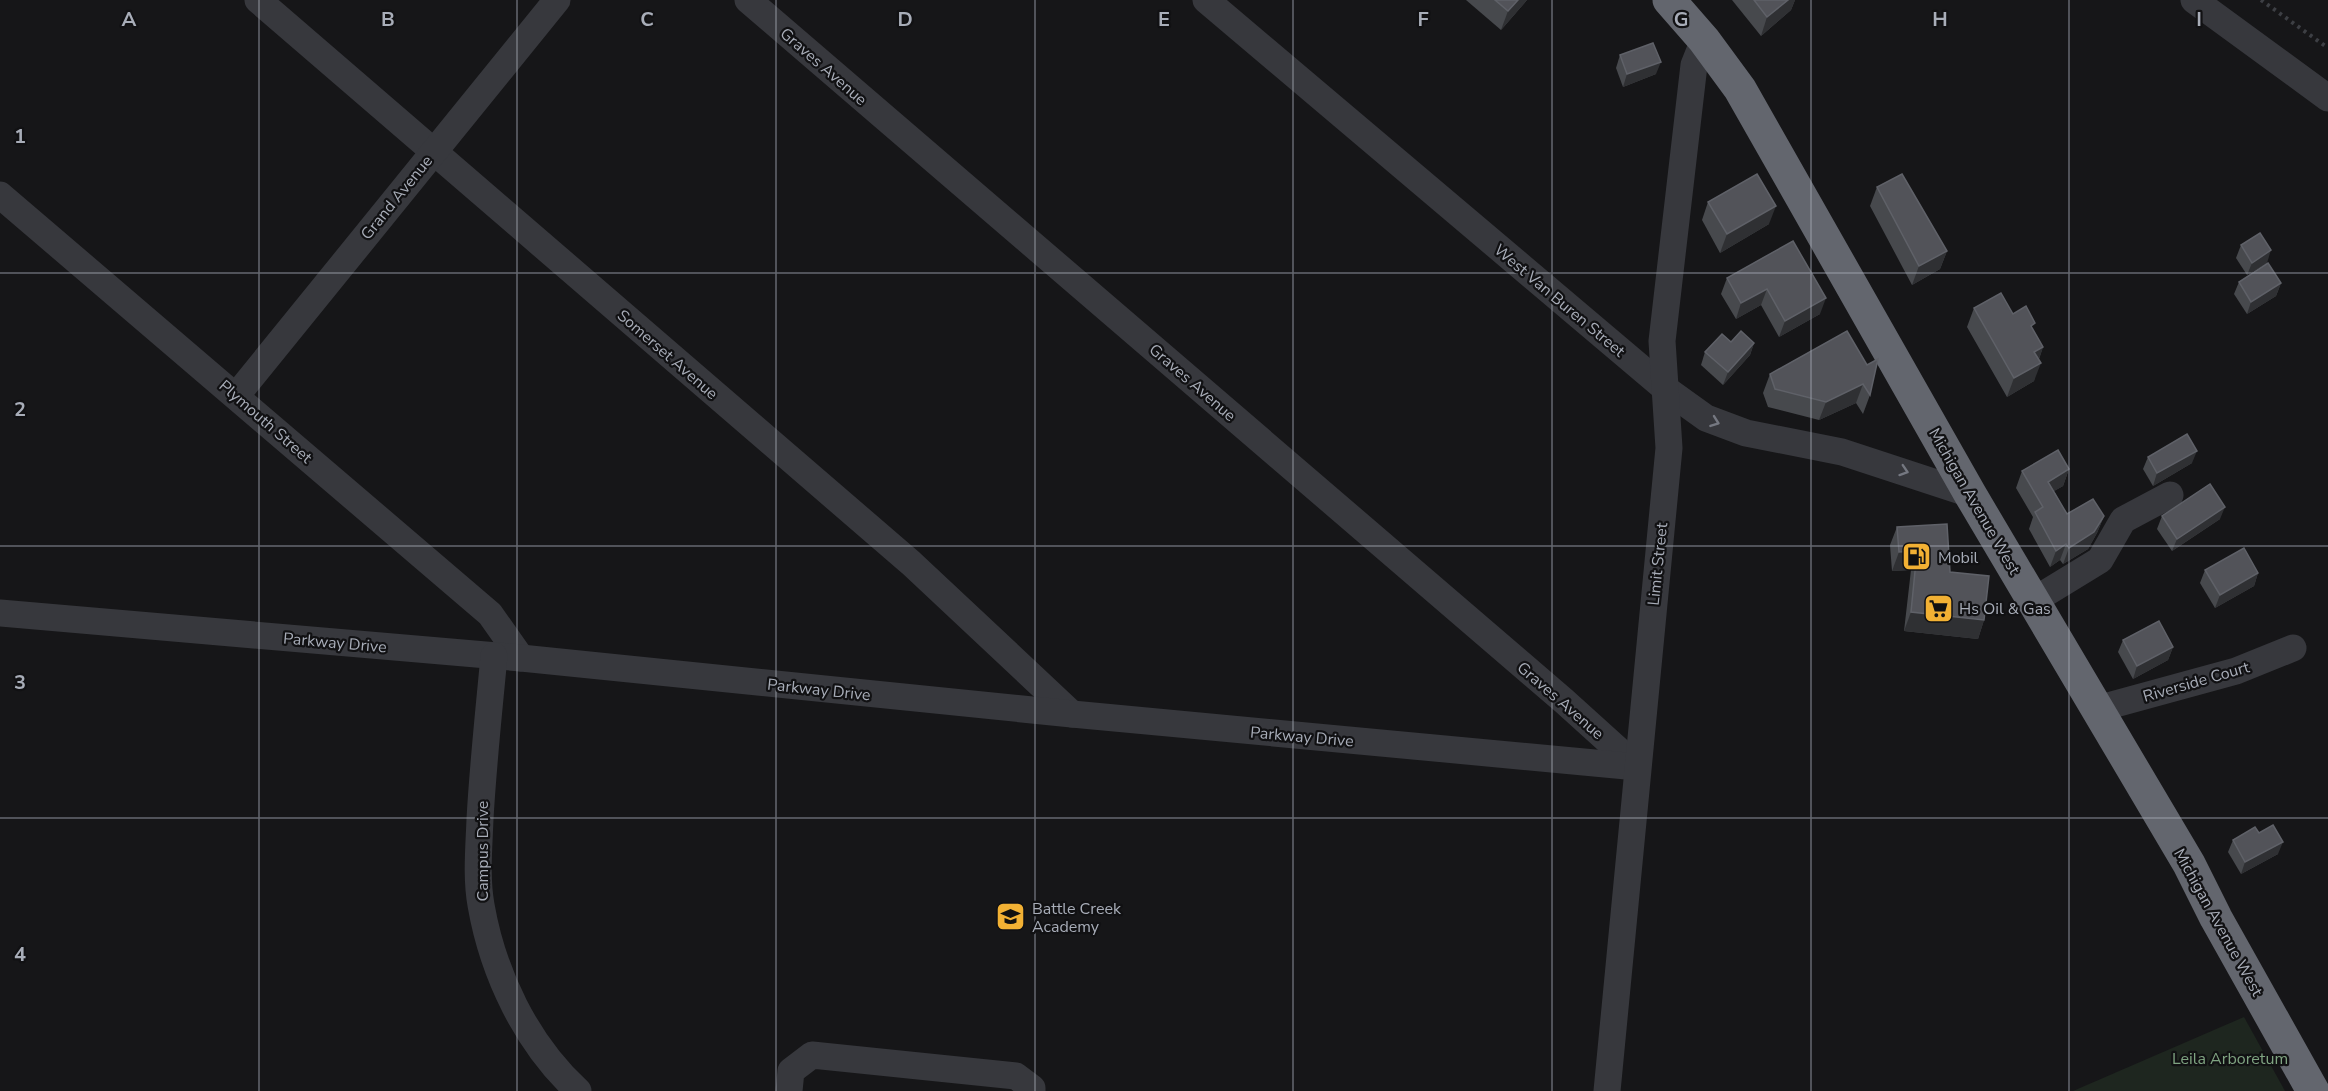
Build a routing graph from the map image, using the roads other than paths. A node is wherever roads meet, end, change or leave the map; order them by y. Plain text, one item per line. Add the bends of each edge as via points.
1 (258, 0) edge
2 (557, 0) edge
3 (748, 0) edge
4 (1206, 0) edge
5 (1669, 0) edge
6 (2194, 0) edge
7 (1704, 40) junction
8 (2328, 98) edge
9 (434, 151) junction
10 (0, 195) edge
11 (1667, 390) junction
12 (236, 396) junction
13 (1970, 494) junction
14 (2170, 495) dead end
15 (2033, 601) junction
16 (0, 614) edge
17 (2293, 648) dead end
18 (507, 657) junction
19 (2097, 709) junction
20 (1072, 714) junction
21 (1637, 767) junction
22 (578, 1091) edge
23 (789, 1091) edge
24 (1032, 1091) edge
25 (1607, 1091) edge
26 (2313, 1091) edge

1 - 9 street, Somerset Avenue
2 - 9 street, Grand Avenue
3 - 21 street, Graves Avenue
4 - 11 street, West Van Buren Street
5 - 7 highway, Michigan Avenue West
6 - 8 street
7 - 11 street, Limit Street via 1694,65 1662,341
7 - 13 highway, Michigan Avenue West via 1740,89
9 - 12 street, Grand Avenue
9 - 20 street, Somerset Avenue via 911,563
10 - 12 street, Plymouth Street
11 -> 13 street, West Van Buren Street via 1706,418 1746,433 1842,452
11 - 21 street, Limit Street via 1669,448
12 - 18 street, Plymouth Street via 490,614
13 - 15 highway, Michigan Avenue West
14 - 15 street via 2123,520 2100,560
15 - 19 highway, Michigan Avenue West
16 - 18 street, Parkway Drive
17 - 19 street, Riverside Court via 2236,671
18 - 20 street, Parkway Drive
18 - 22 street, Campus Drive via 483,770 480,903 492,956 512,1002 537,1044
19 - 26 highway, Michigan Avenue West via 2189,864
20 - 21 street, Parkway Drive
21 - 25 street, Limit Street
23 - 24 street via 791,1071 812,1055 1016,1076

